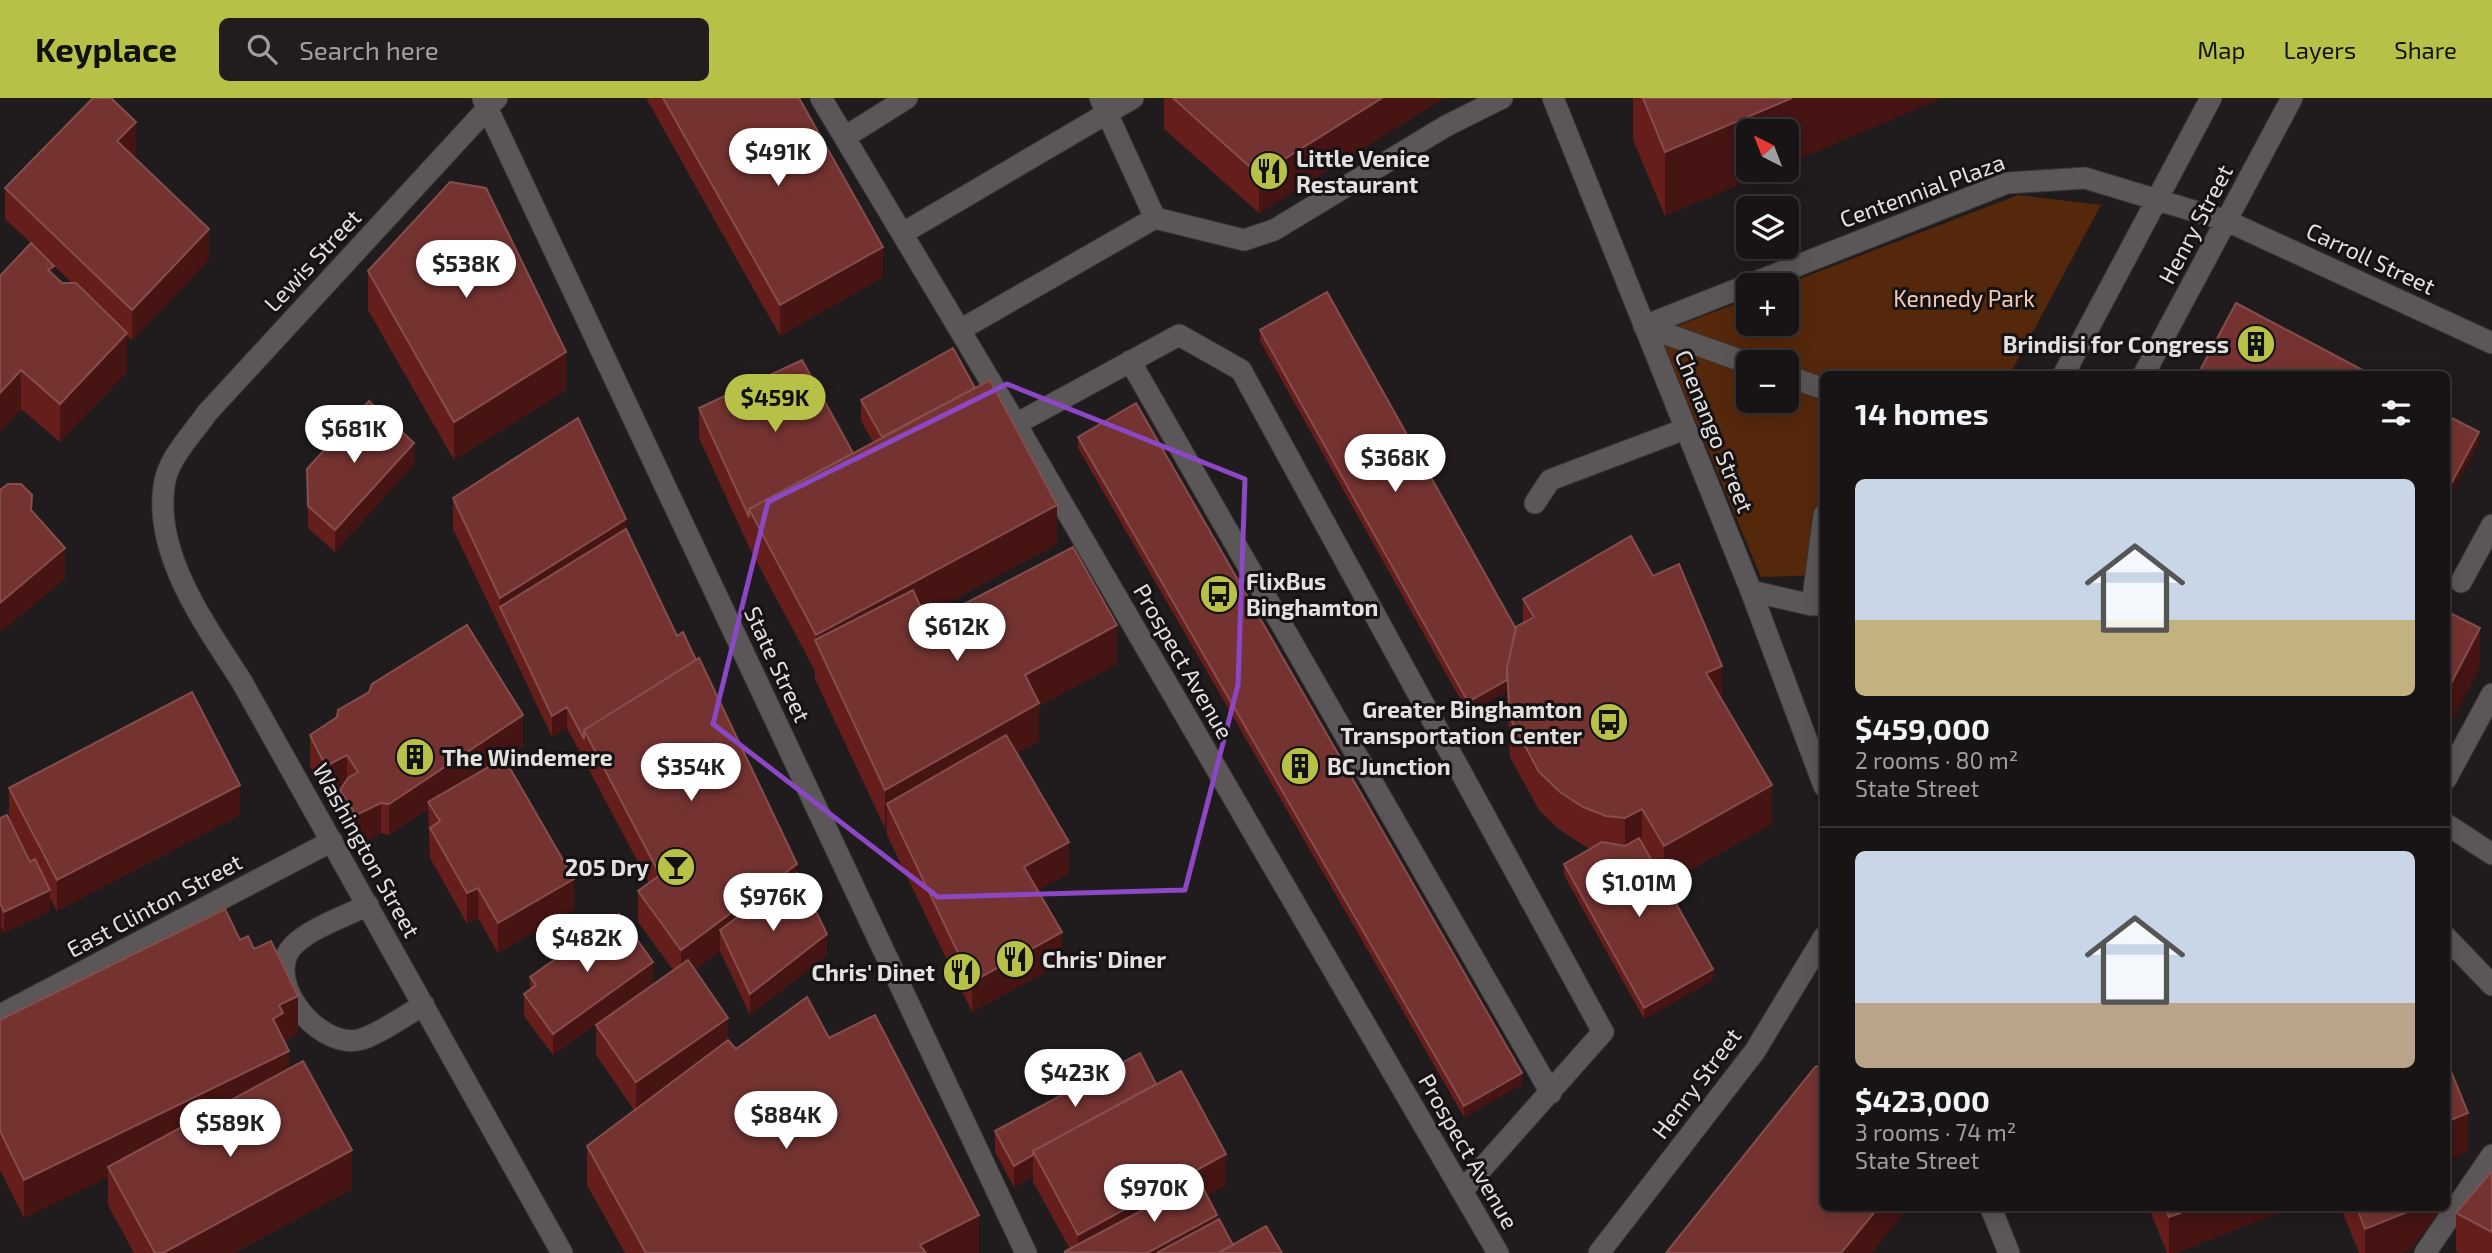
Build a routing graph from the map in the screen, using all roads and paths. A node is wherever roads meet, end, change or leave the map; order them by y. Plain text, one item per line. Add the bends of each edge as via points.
1 (821, 98) edge
2 (907, 98) edge
3 (1133, 98) edge
4 (1502, 98) edge
5 (1553, 98) edge
6 (2211, 98) edge
7 (2292, 98) edge
8 (489, 101) edge
9 (1104, 105) edge
10 (845, 137) junction
11 (2158, 199) junction
12 (1156, 218) junction
13 (2227, 221) junction
14 (903, 233) junction
15 (1644, 326) junction
16 (960, 330) junction
17 (2492, 343) edge
18 (1736, 359) edge
19 (1130, 360) junction
20 (2066, 371) edge
21 (2146, 371) edge
22 (1799, 380) edge
23 (1820, 388) edge
24 (1016, 424) junction
25 (1685, 429) junction
26 (172, 463) joint
27 (1535, 503) dead end
28 (2492, 525) edge
29 (1820, 575) edge
30 (2461, 582) dead end
31 (1751, 591) junction
32 (1818, 605) edge
33 (2492, 694) edge
34 (2450, 772) edge
35 (1820, 775) edge
36 (2450, 827) edge
37 (332, 841) junction
38 (2492, 854) edge
39 (368, 905) junction
40 (2450, 941) edge
41 (1820, 944) edge
42 (2492, 985) edge
43 (424, 1005) junction
44 (0, 1015) edge
45 (1551, 1093) junction
46 (2492, 1155) edge
47 (1462, 1191) junction
48 (1992, 1211) edge
49 (562, 1253) edge
50 (1026, 1253) edge
51 (1498, 1253) edge
52 (1599, 1253) edge
53 (2009, 1253) edge
54 (2425, 1253) edge

1 - 10 street, Prospect Avenue
2 - 10 street
3 - 9 street
4 - 12 street via 1446,126 1274,230 1244,240
5 - 15 street, Chenango Street
6 - 11 street, Henry Street
7 - 13 street, Henry Street
8 - 26 street, Lewis Street via 207,413
8 - 50 street, State Street
9 - 12 street
9 - 14 street
10 - 14 street, Prospect Avenue
11 - 13 street, Centennial Plaza
11 - 15 street, Centennial Plaza via 2085,178 2007,183
11 - 20 street, Henry Street
12 - 16 street
13 - 17 street, Carroll Street
13 - 21 street, Henry Street
14 - 16 street, Prospect Avenue
15 - 18 street
15 - 25 street, Chenango Street
16 - 24 street, Prospect Avenue
19 - 24 street
19 - 45 street
19 - 45 street via 1179,335 1241,370 1603,1032
22 - 23 street
24 - 47 street, Prospect Avenue
25 - 27 street via 1550,480
25 - 31 street, Chenango Street
26 - 37 street, Washington Street via 164,485 164,522 175,561 201,617
28 - 30 street
29 - 32 street
31 - 32 street
31 - 35 street, Chenango Street
33 - 34 street
36 - 38 street
37 - 39 street, Washington Street
37 - 44 street, East Clinton Street
39 - 43 street, Washington Street
39 - 43 street via 296,943 287,958 285,976 290,998 313,1027 337,1040 359,1040
40 - 42 street
41 - 52 street, Henry Street via 1755,1051
43 - 49 street, Washington Street
45 - 47 street
46 - 54 street
47 - 51 street, Prospect Avenue
48 - 53 street

